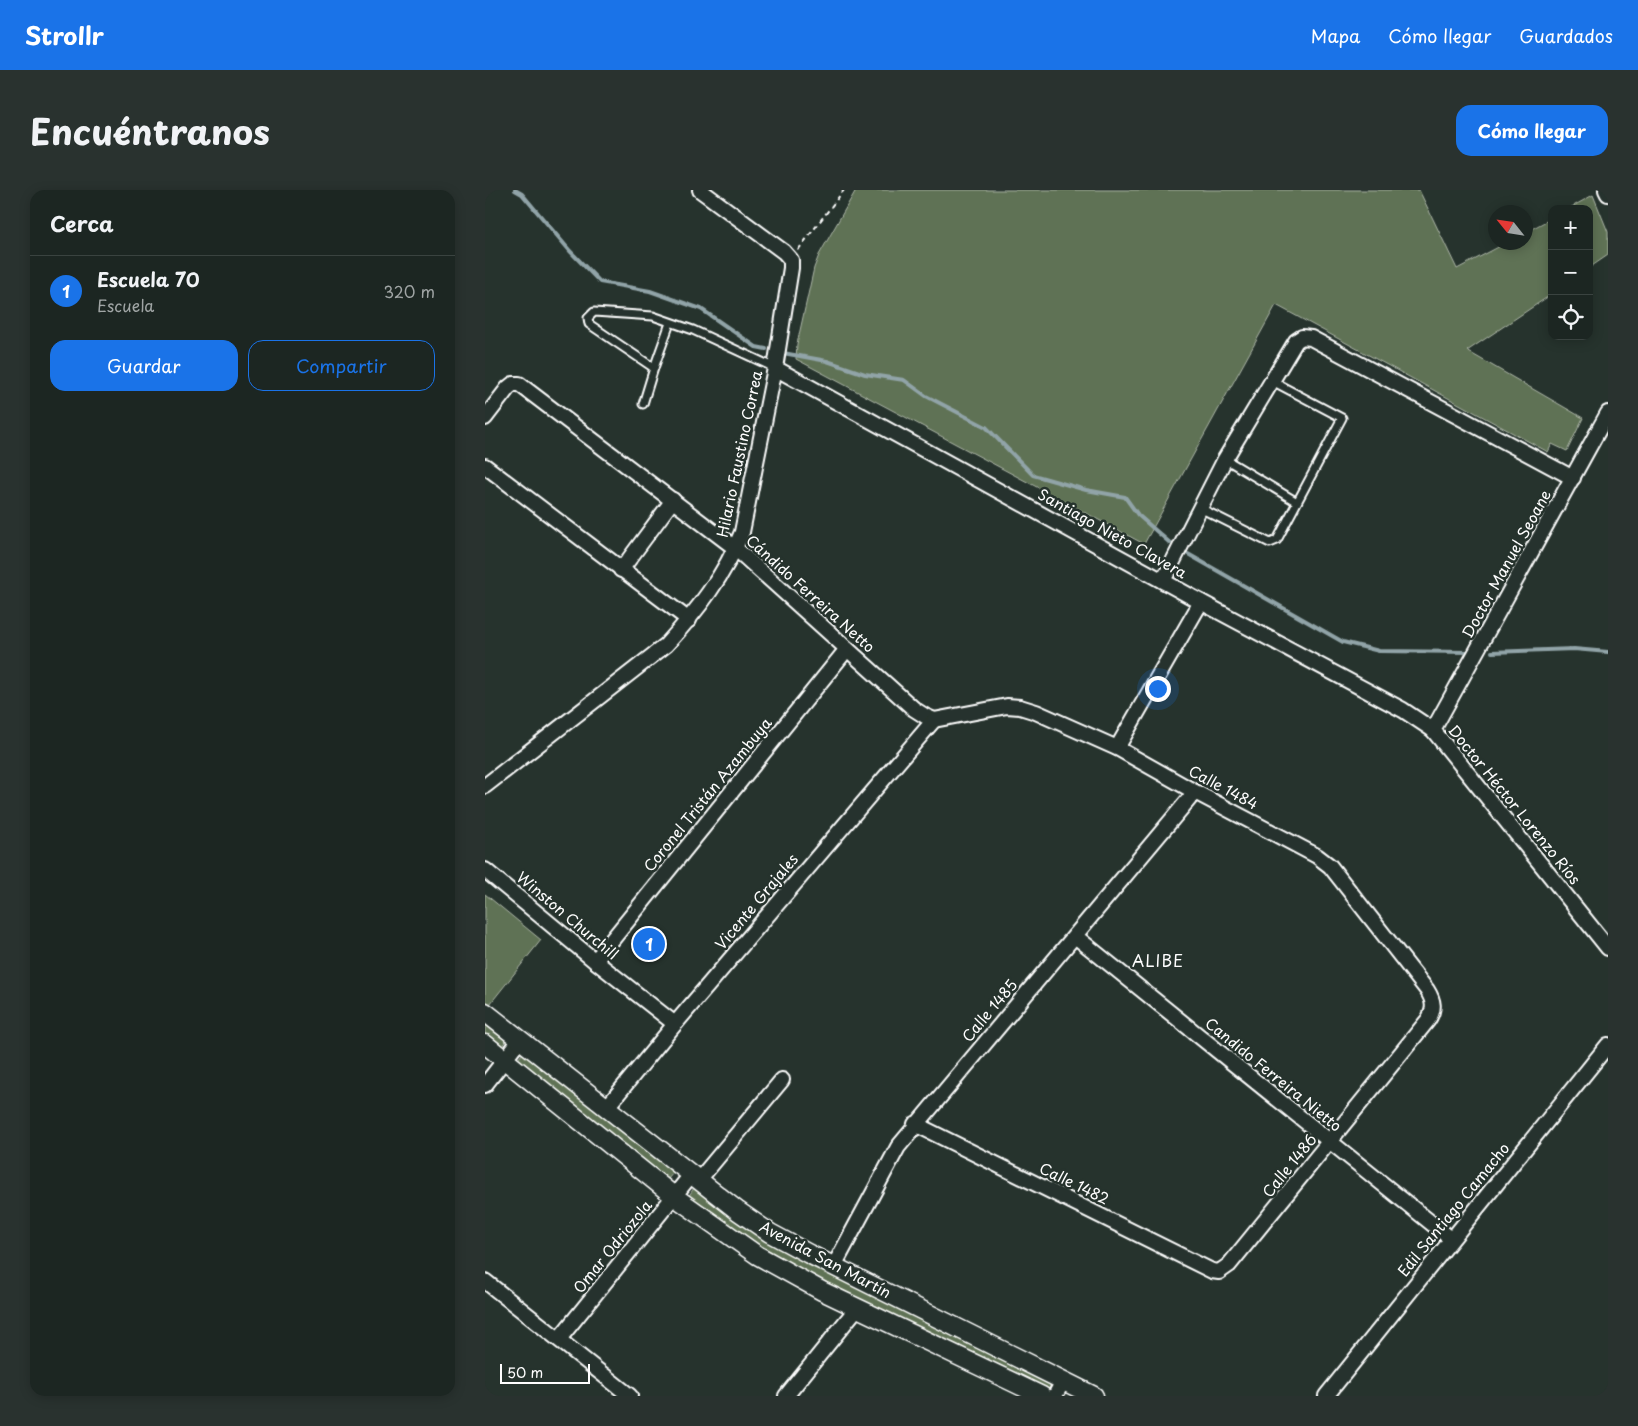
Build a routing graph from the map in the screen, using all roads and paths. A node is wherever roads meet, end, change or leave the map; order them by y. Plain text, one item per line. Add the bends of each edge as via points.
1 (699, 190) edge
2 (844, 190) edge
3 (1606, 190) edge
4 (1608, 194) edge
5 (791, 260) junction
6 (670, 323) junction
7 (654, 368) junction
8 (775, 368) junction
9 (1271, 381) junction
10 (643, 404) dead end
11 (1608, 413) edge
12 (485, 418) edge
13 (1225, 459) junction
14 (485, 466) edge
15 (1573, 478) junction
16 (673, 500) junction
17 (1297, 502) junction
18 (1200, 508) junction
19 (735, 548) junction
20 (621, 570) junction
21 (1163, 581) junction
22 (1201, 602) junction
23 (689, 620) junction
24 (847, 649) junction
25 (934, 720) junction
26 (1433, 730) junction
27 (1117, 748) junction
28 (485, 786) edge
29 (1195, 792) junction
30 (485, 870) edge
31 (1075, 936) junction
32 (1608, 948) edge
33 (595, 961) junction
34 (1434, 1006) joint
35 (485, 1012) edge
36 (675, 1024) junction
37 (520, 1040) junction
38 (485, 1044) edge
39 (1608, 1045) edge
40 (505, 1060) junction
41 (782, 1080) dead end
42 (485, 1085) edge
43 (607, 1107) junction
44 (915, 1124) junction
45 (1330, 1142) junction
46 (695, 1178) junction
47 (675, 1197) junction
48 (1451, 1239) junction
49 (834, 1266) junction
50 (1219, 1272) joint
51 (485, 1281) edge
52 (857, 1308) junction
53 (559, 1339) junction
54 (1059, 1388) edge
55 (630, 1396) edge
56 (786, 1396) edge
57 (1042, 1396) edge
58 (1094, 1396) edge
59 (1326, 1396) edge

1 - 5 street
2 - 5 path
3 - 4 street
5 - 8 street, Hilario Faustino Correa
6 - 7 lane
6 - 7 lane via 653,316 594,312 588,318 589,324
6 - 8 lane via 693,330
7 - 10 lane
8 - 19 street, Hilario Faustino Correa via 742,532
8 - 21 street, Santiago Nieto Clavera
9 - 13 street
9 - 15 street via 1296,341 1302,337 1311,338
9 - 17 lane via 1342,418
11 - 15 street, Doctor Manuel Seoane
12 - 16 street, Cándido Ferreira Netto via 508,388 519,384
13 - 17 lane
13 - 18 street
14 - 20 street
15 - 26 street, Doctor Manuel Seoane
16 - 19 street, Cándido Ferreira Netto
16 - 20 street
17 - 18 lane via 1277,540 1269,543
18 - 21 street
19 - 23 street, Hilario Faustino Correa via 712,589
19 - 24 street, Cándido Ferreira Netto
20 - 23 street
21 - 22 street, Santiago Nieto Clavera
22 - 26 street, Santiago Nieto Clavera via 1403,710
22 - 27 street
23 - 28 street, Hilario Faustino Correa via 666,645
24 - 25 street, Cándido Ferreira Netto via 914,709
24 - 33 street, Coronel Tristán Azambuya
25 - 27 street, Calle 1484 via 1007,706 1020,707
25 - 36 street, Vicente Grajales
26 - 32 street, Doctor Héctor Lorenzo Ríos
27 - 29 street, Calle 1484
29 - 31 street, Calle 1485
29 - 34 street, Calle 1484 via 1317,856 1330,866 1427,990
30 - 33 street, Winston Churchill
31 - 44 street, Calle 1485
31 - 45 street, Candido Ferreira Nietto
33 - 36 street, Winston Churchill
34 - 45 street, Calle 1486 via 1428,1020
35 - 37 street, Avenida San Martín
36 - 43 street, Vicente Grajales
37 - 40 street
37 - 43 street, Avenida San Martín
38 - 40 street, Avenida San Martín
39 - 48 street, Edil Santiago Camacho
40 - 42 street
40 - 47 street, Avenida San Martín
41 - 46 street, Omar Odriozola
43 - 46 street, Avenida San Martín
44 - 49 street, Calle 1485 via 897,1147
44 - 50 street, Calle 1482
45 - 48 street, Candido Ferreira Nietto
45 - 50 street, Calle 1486 via 1229,1266
46 - 47 street, Omar Odriozola
46 - 49 street, Avenida San Martín via 770,1233
47 - 52 street, Avenida San Martín via 757,1255
47 - 53 street, Omar Odriozola
48 - 59 street, Edil Santiago Camacho
49 - 54 street, Avenida San Martín
51 - 53 street
52 - 56 street
52 - 57 street, Avenida San Martín
53 - 55 street
54 - 58 street, Avenida San Martín

